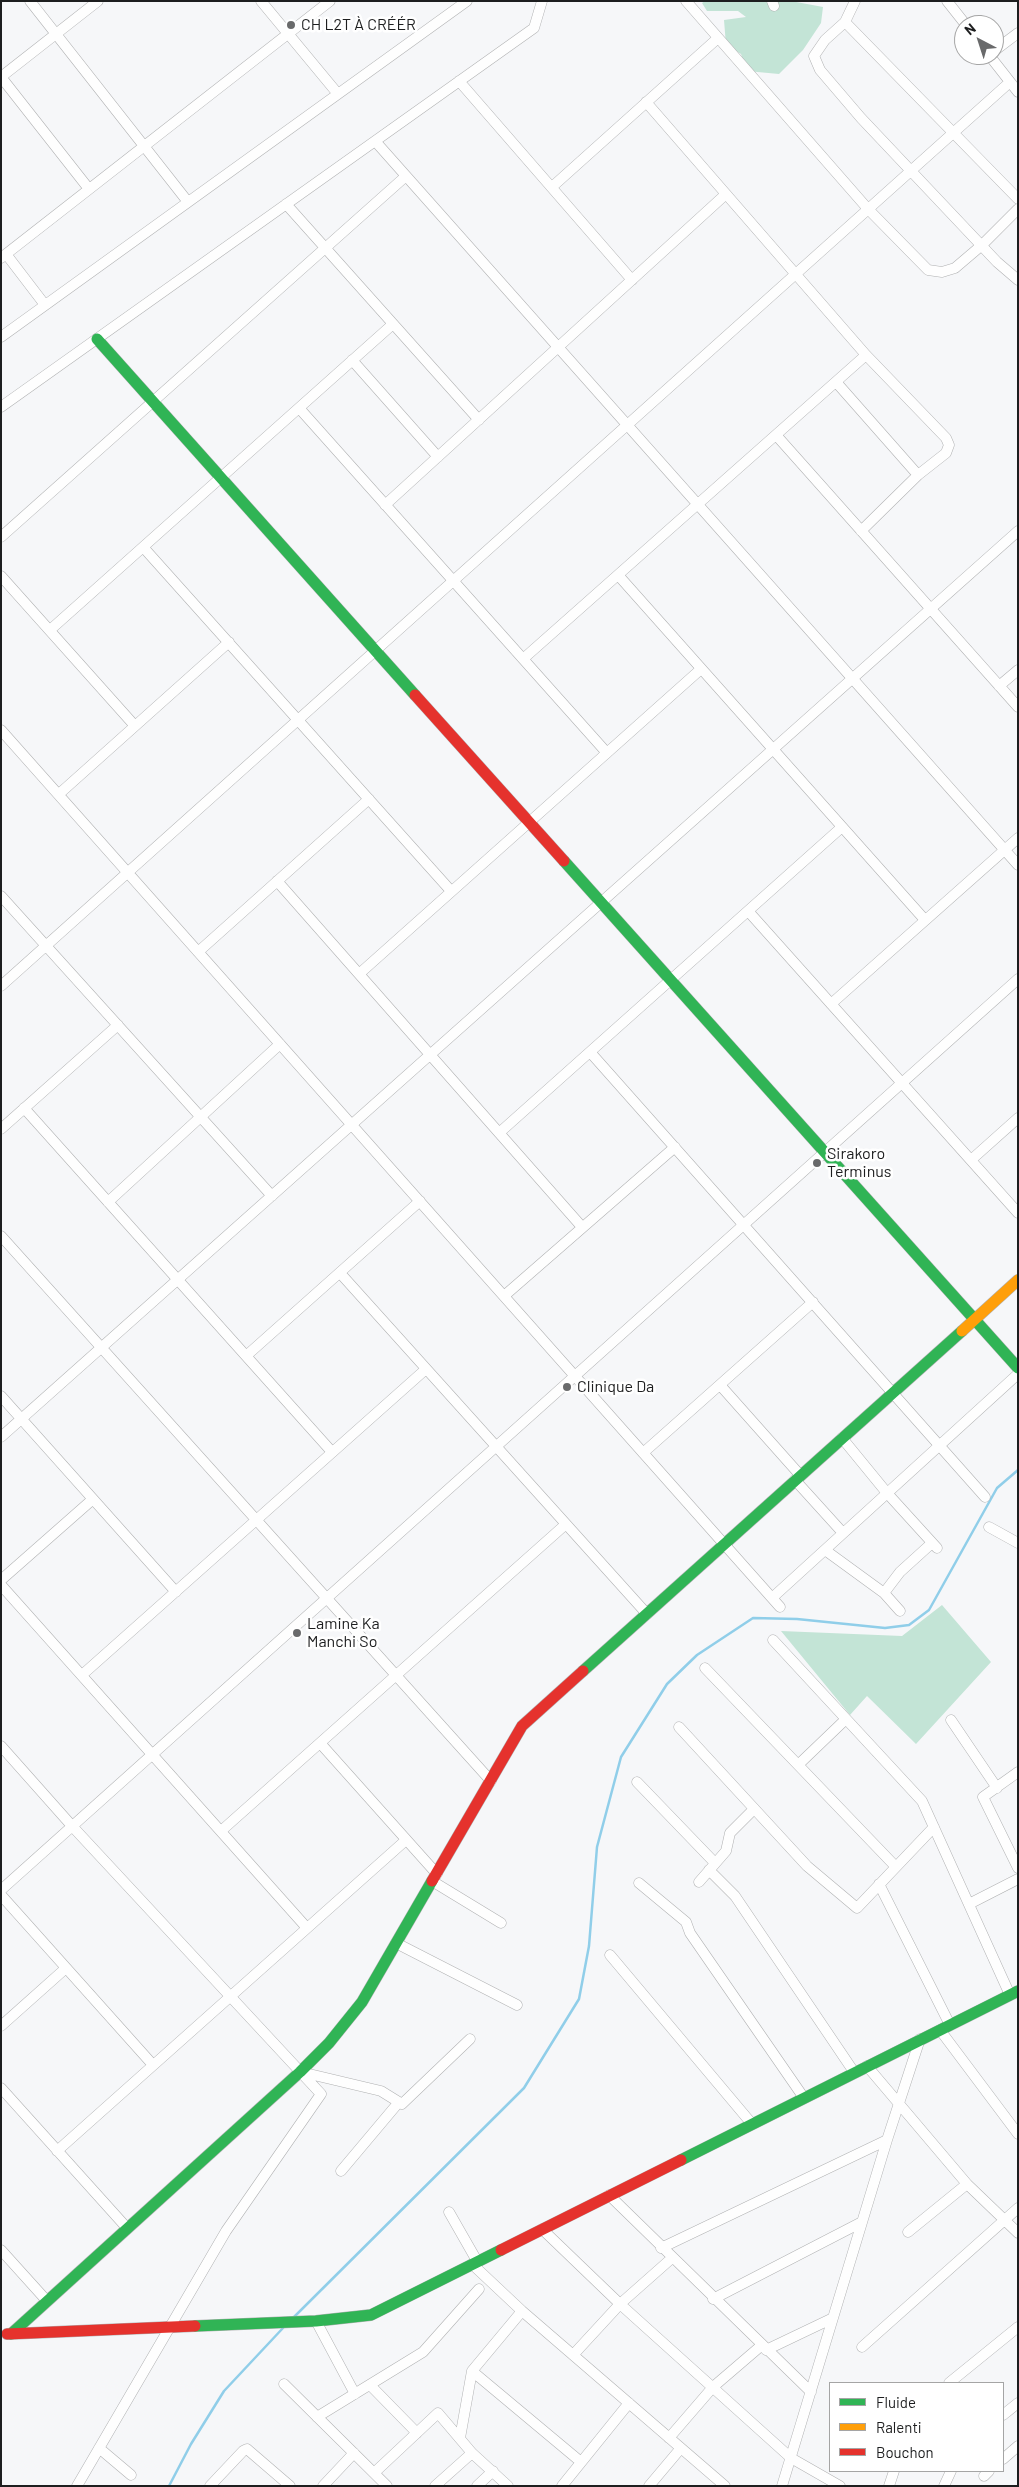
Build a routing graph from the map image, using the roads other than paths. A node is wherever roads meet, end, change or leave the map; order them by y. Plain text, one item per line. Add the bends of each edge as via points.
1 (30, 1) edge
2 (98, 1) edge
3 (261, 1) edge
4 (330, 1) edge
5 (467, 1) edge
6 (542, 1) edge
7 (686, 1) edge
8 (855, 1) edge
9 (947, 1) edge
10 (958, 15) edge
11 (845, 22) junction
12 (1018, 33) edge
13 (56, 34) junction
14 (288, 34) junction
15 (718, 38) junction
16 (1004, 44) edge
17 (997, 65) edge
18 (1, 77) edge
19 (459, 81) junction
20 (1010, 82) junction
21 (1018, 92) edge
22 (338, 94) junction
23 (646, 102) junction
24 (953, 133) junction
25 (375, 141) junction
26 (144, 146) junction
27 (911, 170) junction
28 (406, 176) junction
29 (552, 187) junction
30 (89, 189) junction
31 (726, 194) junction
32 (1018, 199) edge
33 (188, 202) junction
34 (286, 204) junction
35 (868, 209) junction
36 (1018, 209) edge
37 (982, 245) junction
38 (325, 248) junction
39 (4, 256) edge
40 (796, 274) junction
41 (632, 280) junction
42 (1018, 280) edge
43 (45, 305) junction
44 (393, 324) junction
45 (1, 336) edge
46 (97, 338) junction
47 (558, 348) junction
48 (866, 355) junction
49 (352, 360) junction
50 (836, 382) junction
51 (153, 402) junction
52 (1, 407) edge
53 (299, 408) junction
54 (479, 420) junction
55 (627, 425) junction
56 (776, 435) junction
57 (438, 457) junction
58 (918, 475) junction
59 (221, 478) junction
60 (385, 505) junction
61 (698, 505) junction
62 (861, 531) junction
63 (1018, 531) edge
64 (1, 537) edge
65 (143, 547) junction
66 (618, 575) junction
67 (1, 576) edge
68 (453, 581) junction
69 (930, 608) junction
70 (50, 630) junction
71 (229, 642) junction
72 (376, 650) junction
73 (523, 659) junction
74 (701, 669) junction
75 (1018, 670) edge
76 (852, 678) junction
77 (999, 686) junction
78 (1018, 707) edge
79 (298, 720) junction
80 (135, 726) junction
81 (1, 730) edge
82 (773, 749) junction
83 (607, 753) junction
84 (59, 794) junction
85 (369, 799) junction
86 (529, 822) junction
87 (842, 827) junction
88 (1018, 838) edge
89 (1004, 850) junction
90 (1018, 865) edge
91 (128, 872) junction
92 (277, 881) junction
93 (451, 891) junction
94 (1, 896) edge
95 (601, 902) junction
96 (748, 911) junction
97 (925, 920) junction
98 (46, 946) junction
99 (198, 952) junction
100 (359, 974) junction
101 (671, 980) junction
102 (1018, 980) edge
103 (1, 986) edge
104 (831, 1004) junction
105 (118, 1025) junction
106 (280, 1044) junction
107 (590, 1052) junction
108 (430, 1055) junction
109 (902, 1083) junction
110 (24, 1108) junction
111 (201, 1117) junction
112 (1018, 1118) edge
113 (352, 1125) junction
114 (1, 1129) edge
115 (499, 1133) junction
116 (675, 1147) junction
117 (824, 1152) junction
118 (970, 1160) junction
119 (272, 1196) junction
120 (420, 1201) junction
121 (108, 1202) junction
122 (1016, 1207) edge
123 (744, 1225) junction
124 (582, 1227) junction
125 (1, 1236) edge
126 (340, 1273) junction
127 (178, 1280) junction
128 (1018, 1280) edge
129 (504, 1296) junction
130 (813, 1302) junction
131 (974, 1319) junction
132 (102, 1348) junction
133 (246, 1356) junction
134 (1018, 1368) edge
135 (426, 1369) junction
136 (1018, 1374) edge
137 (575, 1376) junction
138 (720, 1385) junction
139 (893, 1392) junction
140 (1, 1396) edge
141 (22, 1419) junction
142 (1, 1437) edge
143 (842, 1438) junction
144 (939, 1445) junction
145 (496, 1446) junction
146 (332, 1452) junction
147 (643, 1453) junction
148 (798, 1478) junction
149 (887, 1493) junction
150 (986, 1497) dead end
151 (93, 1498) junction
152 (256, 1520) junction
153 (566, 1524) junction
154 (989, 1527) dead end
155 (843, 1533) junction
156 (1018, 1543) edge
157 (724, 1544) junction
158 (825, 1550) junction
159 (1, 1580) edge
160 (1, 1585) edge
161 (176, 1592) junction
162 (884, 1592) junction
163 (326, 1598) junction
164 (772, 1598) junction
165 (780, 1607) dead end
166 (900, 1611) dead end
167 (646, 1614) junction
168 (773, 1640) dead end
169 (705, 1668) dead end
170 (82, 1675) junction
171 (396, 1675) junction
172 (846, 1719) junction
173 (952, 1720) dead end
174 (679, 1727) dead end
175 (320, 1742) junction
176 (1, 1746) edge
177 (152, 1754) junction
178 (798, 1765) junction
179 (1018, 1772) edge
180 (491, 1781) junction
181 (637, 1782) dead end
182 (997, 1788) junction
183 (754, 1809) junction
184 (72, 1826) junction
185 (934, 1827) junction
186 (221, 1831) junction
187 (406, 1840) junction
188 (712, 1866) junction
189 (896, 1867) junction
190 (1018, 1868) edge
191 (435, 1878) junction
192 (1018, 1879) edge
193 (699, 1882) dead end
194 (639, 1883) dead end
195 (879, 1884) junction
196 (1, 1890) edge
197 (1, 1896) edge
198 (969, 1904) junction
199 (501, 1922) dead end
200 (307, 1928) junction
201 (396, 1943) junction
202 (610, 1955) dead end
203 (66, 1968) junction
204 (1014, 1993) edge
205 (230, 1996) junction
206 (517, 2005) dead end
207 (1, 2026) edge
208 (945, 2027) junction
209 (470, 2039) dead end
210 (920, 2039) junction
211 (153, 2065) junction
212 (866, 2066) junction
213 (300, 2072) junction
214 (854, 2072) junction
215 (1, 2088) edge
216 (804, 2098) junction
217 (399, 2102) junction
218 (898, 2104) junction
219 (752, 2124) junction
220 (1018, 2134) edge
221 (887, 2140) junction
222 (57, 2150) junction
223 (340, 2171) dead end
224 (967, 2184) junction
225 (610, 2195) junction
226 (1018, 2208) edge
227 (449, 2212) dead end
228 (1005, 2220) junction
229 (862, 2222) junction
230 (127, 2228) junction
231 (542, 2229) junction
232 (908, 2232) dead end
233 (1018, 2233) edge
234 (661, 2248) junction
235 (1, 2250) edge
236 (672, 2258) junction
237 (475, 2263) junction
238 (478, 2289) dead end
239 (714, 2298) junction
240 (47, 2301) junction
241 (620, 2304) junction
242 (522, 2311) junction
243 (833, 2318) junction
244 (316, 2321) junction
245 (170, 2326) junction
246 (1018, 2327) edge
247 (6, 2334) edge
248 (862, 2347) dead end
249 (764, 2348) junction
250 (573, 2355) junction
251 (472, 2371) junction
252 (950, 2382) edge
253 (284, 2384) dead end
254 (370, 2385) junction
255 (713, 2388) junction
256 (810, 2392) junction
257 (355, 2394) junction
258 (628, 2403) junction
259 (1018, 2403) edge
260 (1004, 2414) edge
261 (317, 2417) junction
262 (417, 2433) junction
263 (460, 2438) junction
264 (669, 2438) junction
265 (1018, 2446) edge
266 (99, 2448) junction
267 (681, 2448) junction
268 (472, 2452) junction
269 (354, 2453) junction
270 (791, 2458) junction
271 (1004, 2458) edge
272 (581, 2462) junction
273 (493, 2471) junction
274 (894, 2472) edge
275 (951, 2472) edge
276 (374, 2473) junction
277 (131, 2475) dead end
278 (720, 2484) edge
279 (77, 2486) edge
280 (210, 2486) edge
281 (290, 2486) edge
282 (322, 2486) edge
283 (387, 2486) edge
284 (435, 2486) edge
285 (477, 2486) edge
286 (508, 2486) edge
287 (562, 2486) edge
288 (649, 2486) edge
289 (782, 2486) edge
290 (840, 2486) edge
291 (888, 2486) edge
292 (944, 2486) edge

1 - 13 street
2 - 13 street
3 - 14 street
4 - 14 street
5 - 22 street
6 - 19 street via 534,28
7 - 15 street
8 - 11 street
9 - 10 street
11 - 24 street
11 - 27 street via 825,40 814,56 820,70
12 - 16 street
13 - 18 street
13 - 26 street
14 - 22 street
14 - 26 street
15 - 23 street
15 - 35 street
17 - 20 street
18 - 30 street
19 - 25 street
19 - 29 street
20 - 21 street
20 - 24 street
22 - 33 street
23 - 29 street
23 - 31 street
24 - 27 street
24 - 32 street
25 - 28 street
25 - 34 street
26 - 30 street
26 - 33 street
27 - 35 street
27 - 37 street
28 - 38 street
28 - 47 street
29 - 41 street
30 - 39 street
31 - 40 street
31 - 41 street
33 - 43 street
34 - 38 street
34 - 46 street
35 - 37 street via 928,270 942,272 955,268
35 - 40 street
36 - 37 street
37 - 42 street
38 - 44 street
38 - 51 street
39 - 43 street
40 - 48 street
40 - 55 street
41 - 47 street
43 - 45 street
44 - 49 street
44 - 54 street
46 - 51 street
46 - 52 street
47 - 54 street
47 - 55 street
48 - 50 street
48 - 58 street via 946,438 949,445 946,453
49 - 53 street
49 - 57 street
50 - 56 street
50 - 58 street
51 - 59 street
51 - 64 street
53 - 59 street
53 - 60 street
54 - 57 street
55 - 61 street
55 - 68 street
56 - 61 street
56 - 62 street
57 - 60 street
58 - 62 street
59 - 65 street
59 - 72 street
60 - 68 street
61 - 66 street
61 - 76 street
62 - 69 street
63 - 69 street
65 - 70 street
65 - 71 street
66 - 73 street
66 - 74 street
67 - 70 street
68 - 72 street
68 - 73 street
69 - 76 street
69 - 77 street
70 - 80 street
71 - 79 street
71 - 80 street
72 - 79 street
72 - 86 street
73 - 83 street
74 - 82 street
74 - 83 street
75 - 77 street
76 - 82 street
76 - 89 street
77 - 78 street
79 - 85 street
79 - 91 street
80 - 84 street
81 - 84 street
82 - 87 street
82 - 95 street
83 - 86 street
84 - 91 street
85 - 92 street
85 - 93 street
86 - 93 street
86 - 95 street
87 - 96 street
87 - 97 street
88 - 89 street
89 - 90 street
89 - 97 street
91 - 98 street
91 - 99 street
92 - 99 street
92 - 100 street
93 - 100 street
94 - 98 street
95 - 101 street
95 - 108 street
96 - 101 street
96 - 104 street
97 - 104 street
98 - 103 street
98 - 105 street
99 - 106 street
100 - 108 street
101 - 107 street
101 - 117 street
102 - 109 street
104 - 109 street
105 - 110 street
105 - 111 street
106 - 111 street
106 - 113 street
107 - 115 street
107 - 116 street
108 - 113 street
108 - 115 street
109 - 117 street
109 - 118 street
110 - 114 street
110 - 121 street
111 - 119 street
111 - 121 street
112 - 118 street
113 - 119 street
113 - 120 street
115 - 124 street
116 - 123 street
116 - 124 street
117 - 123 street
117 - 131 street
118 - 122 street
119 - 127 street
120 - 126 street
120 - 129 street
121 - 127 street
123 - 130 street
123 - 137 street
124 - 129 street
125 - 132 street
126 - 133 street
126 - 135 street
127 - 132 street
127 - 133 street
128 - 131 street
129 - 137 street
130 - 138 street
130 - 139 street
131 - 134 street
131 - 139 street
132 - 141 street
132 - 152 street
133 - 146 street
135 - 145 street
135 - 146 street
136 - 144 street
137 - 145 street
137 - 147 street
138 - 147 street
138 - 148 street
139 - 143 street
139 - 144 street
140 - 141 street
141 - 142 street
141 - 151 street
143 - 148 street
143 - 149 street
144 - 149 street
144 - 150 street
145 - 153 street
145 - 163 street
146 - 152 street
147 - 157 street
148 - 155 street
148 - 157 street
149 - 155 street
149 - 162 street via 935,1546 900,1572
151 - 159 street
151 - 161 street
152 - 161 street
152 - 163 street
153 - 167 street
153 - 171 street
154 - 156 street
155 - 158 street
157 - 164 street
157 - 167 street
158 - 162 street
158 - 164 street
160 - 170 street
161 - 170 street
162 - 166 street
163 - 171 street
163 - 177 street
164 - 165 street
167 - 180 street via 522,1726
168 - 172 street
169 - 178 street
170 - 177 street
171 - 175 street
171 - 180 street
172 - 178 street
172 - 185 street via 922,1801
173 - 182 street
174 - 183 street
175 - 186 street
175 - 187 street
176 - 184 street
177 - 184 street
177 - 186 street
178 - 189 street
179 - 182 street
180 - 191 street
181 - 188 street
182 - 190 street via 983,1797
183 - 188 street via 730,1833 726,1851
183 - 195 street via 807,1866 857,1908
184 - 196 street
184 - 205 street
185 - 189 street
185 - 198 street
186 - 200 street
187 - 191 street
187 - 200 street
188 - 193 street
188 - 214 street
189 - 195 street
191 - 199 street
191 - 201 street
192 - 198 street
194 - 216 street via 686,1922 690,1933
195 - 208 street
197 - 203 street
198 - 204 street
200 - 205 street
201 - 206 street
201 - 213 street via 362,2002
202 - 219 street
203 - 207 street
203 - 211 street
204 - 208 street
205 - 211 street
205 - 213 street
208 - 210 street
208 - 220 street
209 - 217 street via 402,2104
210 - 212 street
210 - 218 street
211 - 222 street
212 - 214 street
212 - 218 street
213 - 217 street via 381,2090
213 - 230 street
213 - 245 street via 321,2094 226,2231
214 - 216 street
215 - 222 street
216 - 219 street
217 - 223 street
218 - 221 street
218 - 224 street
219 - 225 street
221 - 229 street
221 - 234 street
222 - 230 street
224 - 228 street
224 - 232 street
225 - 231 street
225 - 234 street
226 - 228 street
227 - 237 street
228 - 233 street
228 - 248 street
229 - 239 street
229 - 243 street
230 - 240 street
231 - 237 street
231 - 241 street
234 - 236 street
235 - 240 street
236 - 239 street
236 - 241 street
237 - 242 street
237 - 244 street via 371,2315
238 - 254 street via 423,2352
239 - 249 street
240 - 247 street
241 - 250 street
241 - 255 street
242 - 250 street
242 - 251 street
243 - 249 street
243 - 256 street
244 - 245 street
244 - 257 street
245 - 247 street
245 - 266 street
246 - 252 street
249 - 255 street
249 - 256 street
250 - 258 street
251 - 263 street
251 - 272 street
253 - 261 street
254 - 257 street
254 - 262 street
255 - 264 street
255 - 270 street
256 - 270 street
257 - 261 street
258 - 264 street
258 - 272 street
259 - 260 street
261 - 269 street
262 - 263 street via 438,2414
262 - 276 street
263 - 268 street
264 - 267 street
265 - 271 street
266 - 277 street
266 - 279 street
267 - 278 street
267 - 288 street
268 - 273 street
268 - 284 street
269 - 276 street
269 - 282 street
270 - 289 street
270 - 290 street
272 - 287 street
273 - 285 street
273 - 286 street
274 - 291 street
275 - 292 street
276 - 283 street
280 - 281 street via 247,2449

